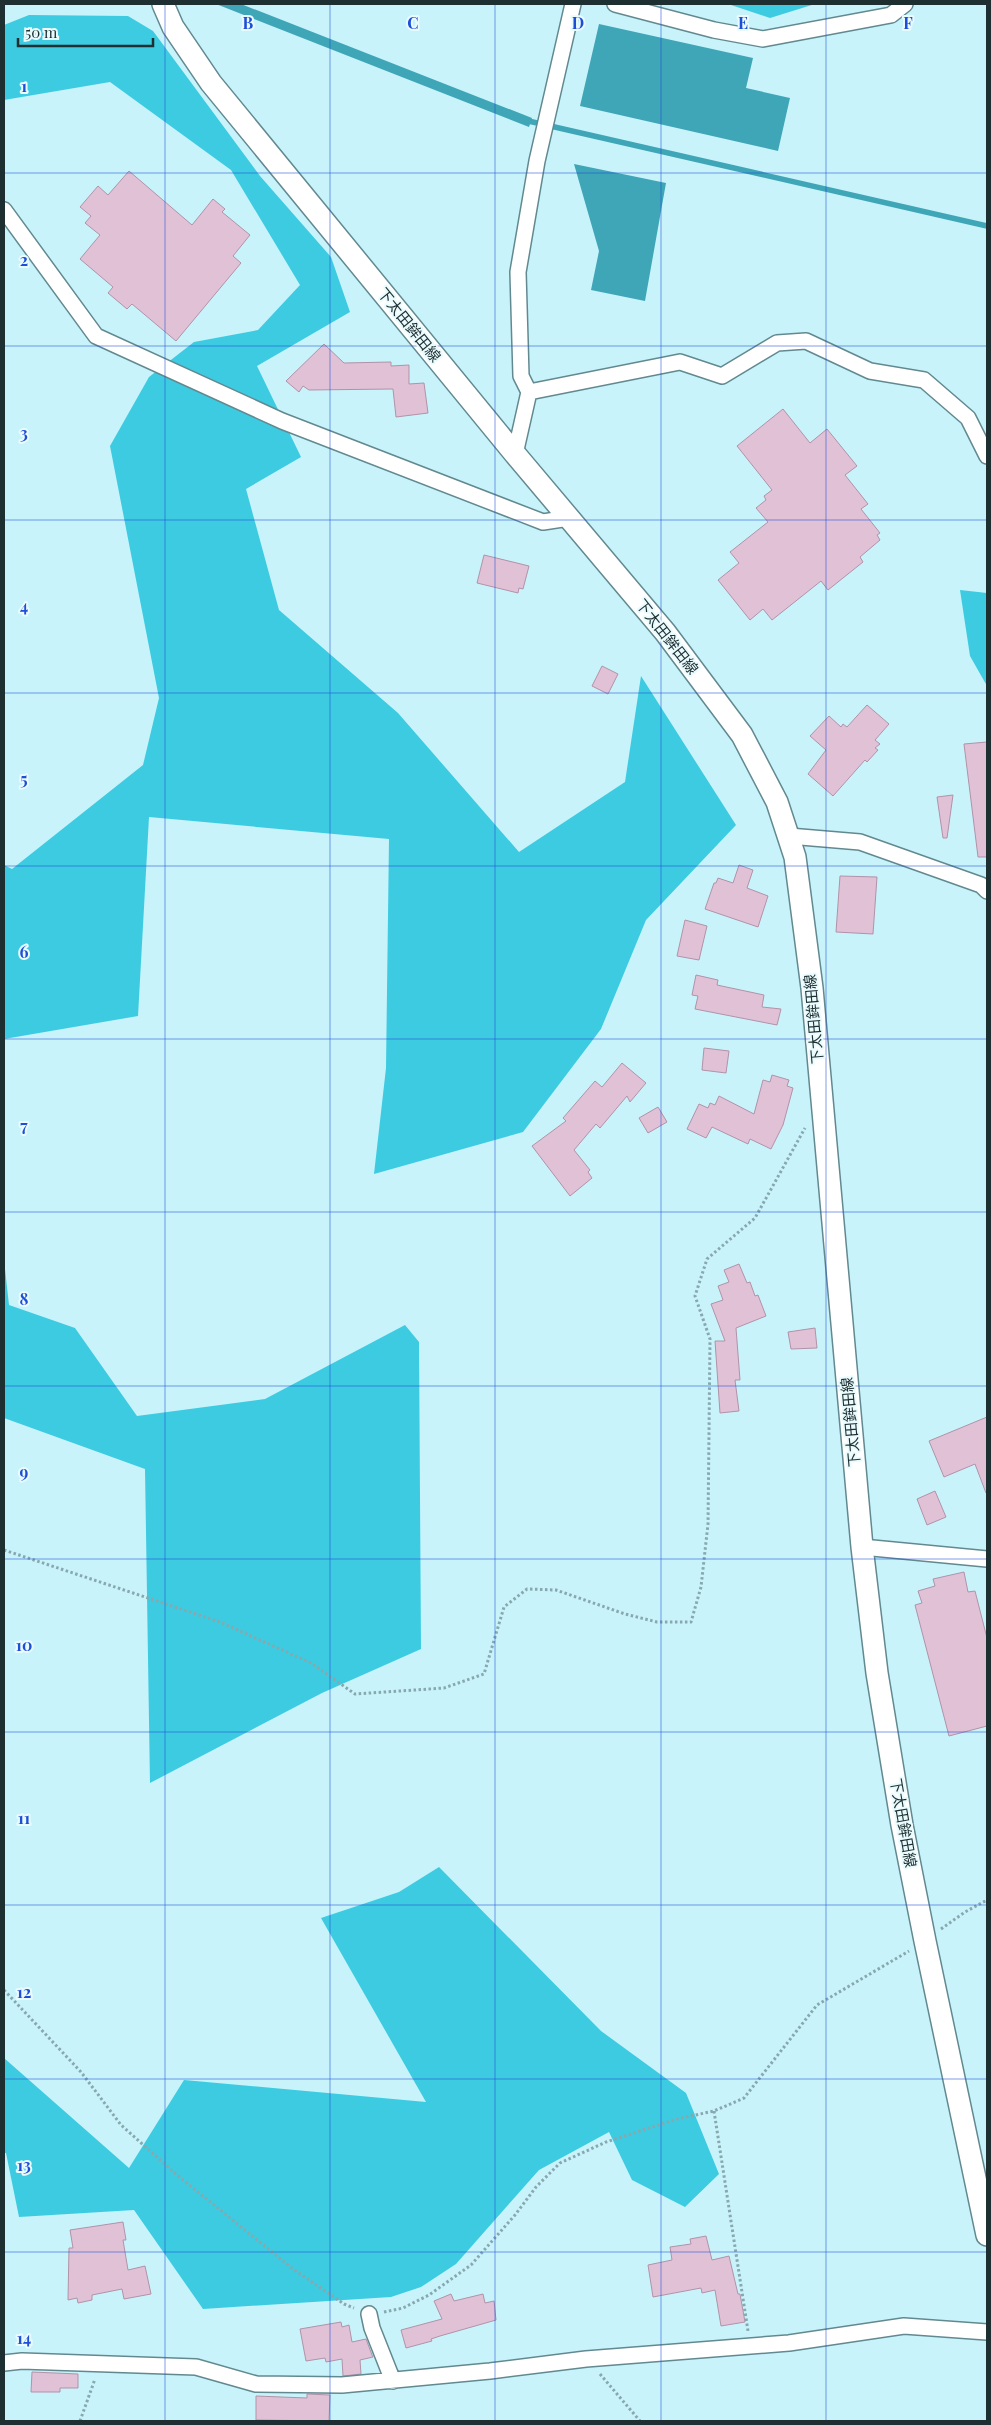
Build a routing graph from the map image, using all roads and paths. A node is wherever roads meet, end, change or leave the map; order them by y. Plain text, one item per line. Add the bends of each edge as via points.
1 (163, 4) edge
2 (573, 4) edge
3 (615, 4) edge
4 (905, 4) edge
5 (4, 210) edge
6 (529, 392) junction
7 (515, 454) junction
8 (987, 456) edge
9 (569, 518) junction
10 (789, 836) junction
11 (987, 891) edge
12 (821, 1099) junction
13 (862, 1547) junction
14 (4, 1550) edge
15 (987, 1558) edge
16 (987, 1900) edge
17 (925, 1941) junction
18 (4, 1990) edge
19 (714, 2111) junction
20 (987, 2236) edge
21 (369, 2314) junction
22 (987, 2332) edge
23 (751, 2345) junction
24 (586, 2359) junction
25 (4, 2363) edge
26 (100, 2364) junction
27 (393, 2381) junction
28 (80, 2421) edge
29 (640, 2421) edge

1 - 7 main road, 下太田鉾田線 via 174,27 211,83
2 - 6 street via 537,161 518,272 521,376
3 - 4 street via 714,30 763,39 891,15
5 - 9 street via 96,336 282,421 543,522
6 - 7 street
6 - 8 street via 680,362 722,376 777,343 806,341 870,371 924,380 968,418
7 - 9 main road, 下太田鉾田線
9 - 10 main road, 下太田鉾田線 via 665,632 742,735 777,802
10 - 11 street via 860,842 981,885
10 - 12 main road, 下太田鉾田線 via 802,903
12 - 13 main road, 下太田鉾田線
12 - 14 path via 755,1218 707,1259 695,1296 710,1339 708,1524 701,1587 690,1622 657,1622 556,1590 527,1590 504,1607 484,1674 444,1688 355,1694 311,1663 220,1622
13 - 15 street
13 - 17 main road, 下太田鉾田線 via 877,1673
16 - 17 path
17 - 19 path via 817,2005 744,2098
17 - 20 main road, 下太田鉾田線
18 - 21 path via 81,2072 121,2125 177,2175 293,2270 344,2304
19 - 21 path via 677,2119 606,2142 560,2164 536,2187 471,2265 429,2295 403,2308
19 - 23 path
21 - 27 street
22 - 23 street via 904,2326
23 - 24 street
24 - 27 street
24 - 29 path
25 - 26 street
26 - 27 street via 196,2367 256,2384 342,2385
26 - 28 path

